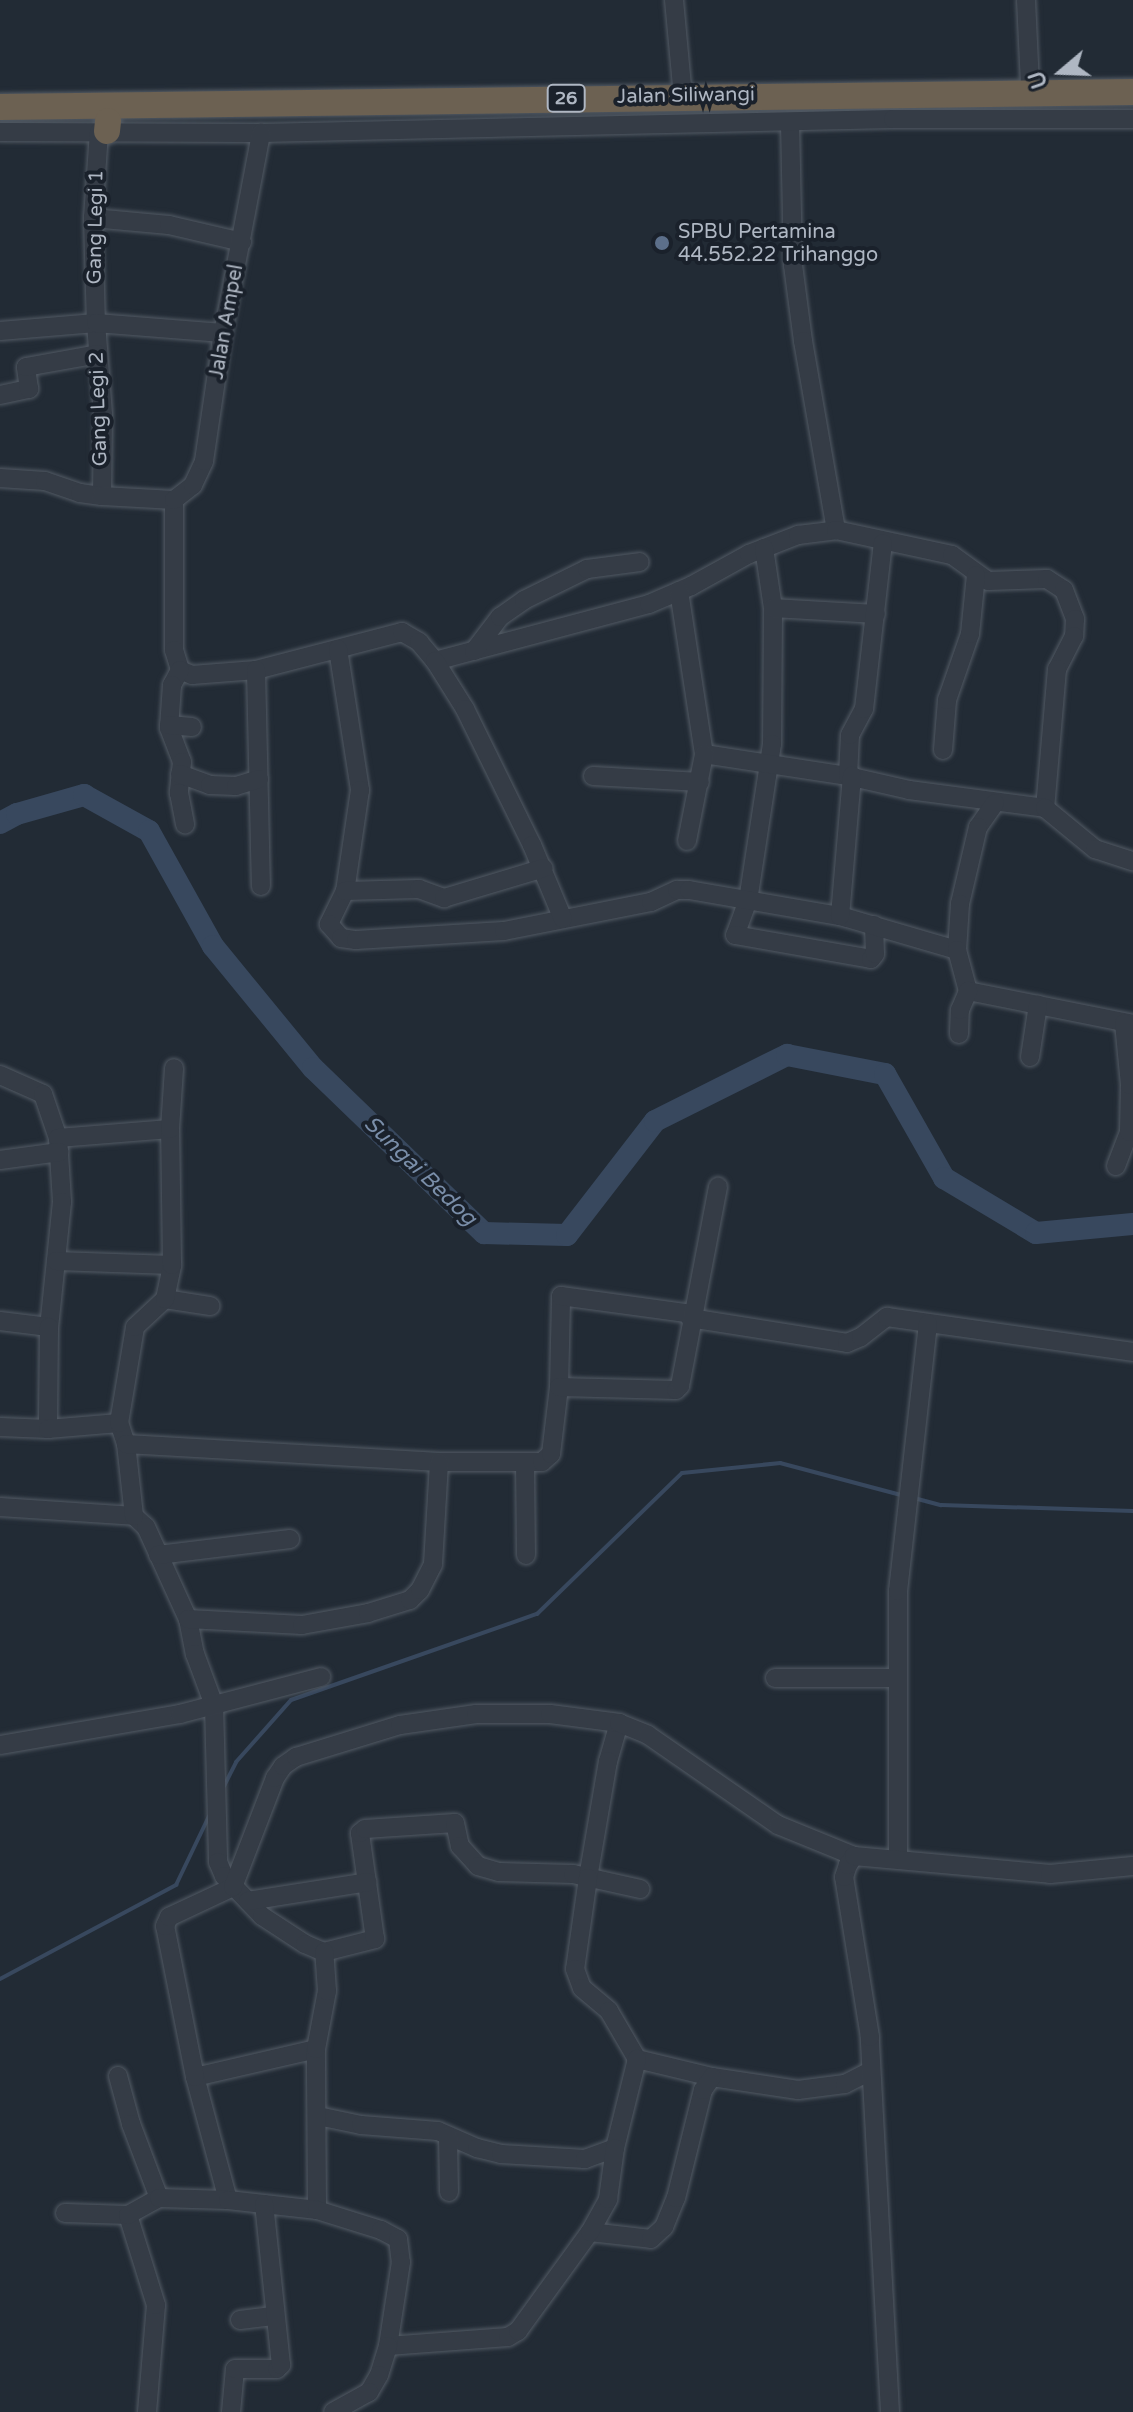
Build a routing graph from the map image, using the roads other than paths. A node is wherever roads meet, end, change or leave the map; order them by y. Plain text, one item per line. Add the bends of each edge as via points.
1 (674, 0) edge
2 (1026, 0) edge
3 (1133, 84) edge
4 (1030, 85) junction
5 (682, 86) junction
6 (1133, 92) edge
7 (0, 97) edge
8 (130, 100) junction
9 (31, 101) junction
10 (0, 107) edge
11 (1133, 108) edge
12 (894, 114) junction
13 (0, 119) edge
14 (1133, 119) edge
15 (790, 122) junction
16 (105, 128) junction
17 (0, 132) edge
18 (261, 133) junction
19 (93, 218) junction
20 (242, 242) junction
21 (96, 323) junction
22 (0, 331) edge
23 (223, 333) junction
24 (98, 354) junction
25 (0, 395) edge
26 (0, 478) edge
27 (102, 496) junction
28 (174, 500) junction
29 (836, 530) junction
30 (883, 543) junction
31 (764, 548) junction
32 (640, 562) dead end
33 (976, 575) junction
34 (679, 591) junction
35 (773, 608) junction
36 (876, 614) junction
37 (338, 649) junction
38 (474, 651) junction
39 (435, 661) junction
40 (180, 670) junction
41 (256, 670) junction
42 (169, 725) junction
43 (192, 727) dead end
44 (943, 750) dead end
45 (704, 754) junction
46 (769, 766) junction
47 (180, 774) junction
48 (593, 776) dead end
49 (850, 776) junction
50 (259, 779) junction
51 (700, 782) junction
52 (995, 803) junction
53 (1045, 808) junction
54 (185, 824) dead end
55 (687, 841) dead end
56 (1133, 861) edge
57 (544, 868) junction
58 (261, 886) dead end
59 (345, 891) junction
60 (748, 900) junction
61 (840, 916) junction
62 (563, 919) junction
63 (874, 925) junction
64 (957, 950) junction
65 (968, 991) junction
66 (1038, 1005) junction
67 (1129, 1024) edge
68 (959, 1034) dead end
69 (1030, 1057) dead end
70 (174, 1068) dead end
71 (0, 1075) edge
72 (170, 1129) junction
73 (1131, 1132) edge
74 (59, 1145) junction
75 (0, 1160) edge
76 (1116, 1166) dead end
77 (718, 1187) dead end
78 (56, 1261) junction
79 (172, 1265) junction
80 (165, 1299) junction
81 (210, 1306) dead end
82 (691, 1316) junction
83 (0, 1321) edge
84 (928, 1324) junction
85 (49, 1327) junction
86 (1133, 1352) edge
87 (559, 1387) junction
88 (119, 1423) junction
89 (0, 1427) edge
90 (48, 1429) junction
91 (126, 1444) junction
92 (439, 1462) junction
93 (525, 1462) junction
94 (0, 1507) edge
95 (134, 1516) junction
96 (290, 1539) dead end
97 (158, 1555) junction
98 (526, 1555) dead end
99 (188, 1619) junction
100 (321, 1677) dead end
101 (775, 1678) dead end
102 (898, 1678) junction
103 (214, 1705) junction
104 (617, 1728) junction
105 (0, 1745) edge
106 (854, 1856) junction
107 (898, 1858) junction
108 (1133, 1866) edge
109 (588, 1878) junction
110 (368, 1882) junction
111 (233, 1887) junction
112 (640, 1889) dead end
113 (248, 1901) junction
114 (324, 1952) junction
115 (316, 2049) junction
116 (637, 2059) junction
117 (869, 2072) junction
118 (118, 2076) dead end
119 (195, 2077) junction
120 (712, 2077) junction
121 (318, 2116) junction
122 (448, 2136) junction
123 (615, 2148) junction
124 (449, 2192) dead end
125 (159, 2198) junction
126 (228, 2200) junction
127 (264, 2204) junction
128 (317, 2210) junction
129 (65, 2213) dead end
130 (128, 2215) junction
131 (590, 2232) junction
132 (275, 2316) junction
133 (240, 2320) dead end
134 (388, 2346) junction
135 (147, 2412) edge
136 (231, 2412) edge
137 (333, 2412) edge
138 (890, 2412) edge

1 - 5 street
2 - 4 street
3 - 4 street
4 - 5 street
5 - 8 street
6 - 8 highway, Jalan Siliwangi / 26
7 - 9 street
8 - 9 highway, Jalan Siliwangi / 26
9 - 10 highway, Jalan Siliwangi / 26
11 - 12 highway, Jalan Siliwangi / 26
12 - 14 street
12 - 15 street
12 - 16 highway, Jalan Siliwangi / 26
13 - 16 highway, Jalan Siliwangi / 26
15 - 18 street
15 - 29 street via 793,265
16 - 17 street
16 - 18 street
16 - 19 street, Gang Legi 1
18 - 20 street, Jalan Ampel
19 - 20 street via 169,225
19 - 21 street, Gang Legi 1
20 - 23 street, Jalan Ampel
21 - 22 street
21 - 23 street
21 - 24 street, Gang Legi 2
23 - 28 street, Jalan Ampel via 204,461 193,485
24 - 25 street via 26,367 29,389
24 - 27 street, Gang Legi 2
26 - 27 street via 45,481
27 - 28 street
28 - 40 street via 174,650
29 - 30 street
29 - 31 street via 798,535
30 - 33 street via 952,555
30 - 36 street
31 - 34 street
31 - 35 street
32 - 38 street via 587,569 524,600 500,617
33 - 44 street via 970,634 947,700
33 - 53 street via 988,581 1047,579 1064,590 1071,604 1074,636 1054,684
34 - 38 street
34 - 45 street
35 - 36 street
35 - 46 street
36 - 49 street via 864,709 850,735
37 - 39 street via 402,632
37 - 41 street
37 - 59 street via 360,790
38 - 39 street
39 - 57 street via 465,709
40 - 41 street via 192,675
40 - 42 street via 172,685
41 - 50 street
42 - 43 street
42 - 47 street via 182,762
45 - 46 street
45 - 51 street
46 - 49 street
46 - 60 street
47 - 50 street via 210,785 236,786
47 - 54 street
48 - 51 street
49 - 52 street
49 - 61 street
50 - 58 street
51 - 55 street
52 - 53 street
52 - 64 street via 978,827 967,864
53 - 56 street via 1095,849
57 - 59 street via 444,898 419,889
57 - 62 street
59 - 62 street via 329,924 336,934 356,940 504,931
60 - 61 street
60 - 62 street via 677,890 651,902
60 - 63 street via 735,935 871,959
61 - 63 street
63 - 64 street
64 - 65 street
65 - 66 street
65 - 68 street
66 - 67 street
66 - 69 street
67 - 73 street
70 - 72 street
71 - 74 street via 43,1094
72 - 74 street
72 - 79 street
73 - 76 street
74 - 75 street
74 - 78 street via 62,1202
77 - 82 street
78 - 79 street
78 - 85 street
79 - 80 street
80 - 81 street
80 - 88 street via 135,1327
82 - 84 street via 847,1343 887,1317
82 - 87 street via 676,1390
82 - 87 street via 561,1296
83 - 85 street
84 - 86 street
84 - 102 street via 898,1591
85 - 90 street
87 - 93 street via 551,1454 542,1462
88 - 90 street
88 - 91 street
89 - 90 street
91 - 92 street
91 - 95 street
92 - 93 street
92 - 99 street via 433,1564 410,1600 302,1625
93 - 98 street
94 - 95 street
95 - 97 street via 146,1527
96 - 97 street
97 - 99 street
99 - 103 street
100 - 103 street
101 - 102 street
102 - 107 street
103 - 105 street
103 - 111 street via 218,1862
104 - 106 street via 648,1735 778,1825
104 - 109 street
104 - 111 street via 550,1714 476,1714 400,1725 296,1757 275,1778
106 - 107 street
106 - 117 street via 844,1877 870,2037
107 - 108 street via 1050,1874
109 - 110 street via 478,1866 460,1846 455,1823 362,1831
109 - 112 street
109 - 116 street via 577,1978 618,2023
110 - 113 street
110 - 114 street via 375,1939
111 - 113 street
111 - 119 street via 166,1922
113 - 114 street via 262,1916
114 - 115 street via 327,1991
115 - 119 street
115 - 121 street
116 - 120 street
116 - 123 street
117 - 120 street via 845,2084 798,2090
117 - 138 street
118 - 125 street
119 - 126 street
120 - 131 street via 703,2090 664,2227 651,2239
121 - 122 street
121 - 128 street
122 - 123 street via 501,2154 585,2159
122 - 124 street
123 - 131 street via 608,2199
125 - 126 street
125 - 130 street
126 - 127 street
127 - 128 street
127 - 132 street
128 - 134 street via 381,2230 401,2243
129 - 130 street
130 - 135 street via 156,2305
131 - 134 street via 518,2331 508,2337
132 - 133 street
132 - 136 street via 281,2365 235,2369
134 - 137 street via 375,2385

